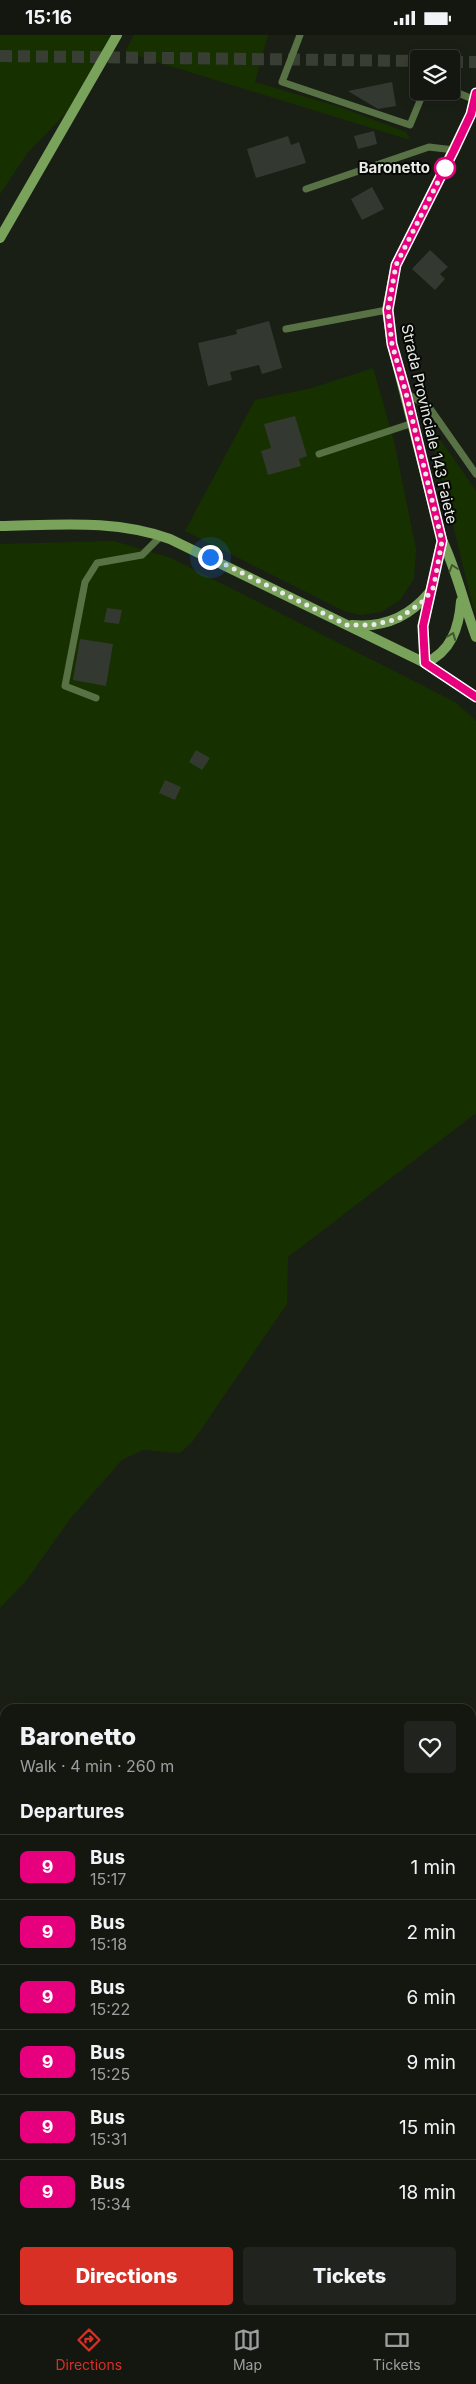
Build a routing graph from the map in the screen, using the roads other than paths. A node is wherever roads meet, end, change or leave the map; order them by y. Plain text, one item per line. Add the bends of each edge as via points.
1 (117, 35) edge
2 (300, 35) edge
3 (460, 92) edge
4 (475, 96) edge
5 (420, 100) edge
6 (454, 150) junction
7 (306, 189) dead end
8 (0, 238) edge
9 (388, 310) junction
10 (286, 329) dead end
11 (406, 393) junction
12 (413, 423) junction
13 (319, 454) dead end
14 (476, 474) edge
15 (0, 526) edge
16 (161, 535) junction
17 (442, 541) junction
18 (432, 591) junction
19 (461, 597) junction
20 (347, 625) junction
21 (476, 637) edge
22 (425, 663) junction
23 (476, 697) edge
24 (96, 698) dead end

1 - 8 street
2 - 5 lane via 282,82 410,125
3 - 4 lane
4 - 6 street, Strada Provinciale 143 Faiete via 471,114
6 - 7 lane via 429,147
6 - 9 street, Strada Provinciale 143 Faiete via 396,265
9 - 10 lane
9 - 11 street, Strada Provinciale 143 Faiete via 392,344
11 - 12 street, Strada Provinciale 143 Faiete
11 - 14 lane via 429,407
12 - 13 lane
12 - 17 street, Strada Provinciale 143 Faiete
15 - 16 street via 106,524
16 - 20 street
16 - 24 lane via 142,555 98,563 85,581 65,686
17 - 18 street, Strada Provinciale 143 Faiete
19 -> 17 street, Strada Provinciale 143 Faiete
18 - 20 street via 398,619 372,625
18 - 22 street, Strada Provinciale 143 Faiete via 423,626
19 - 21 street, Strada Provinciale 143 Faiete
22 -> 19 street, Strada Provinciale 143 Faiete via 442,653 451,642
20 - 22 street
22 - 23 street

